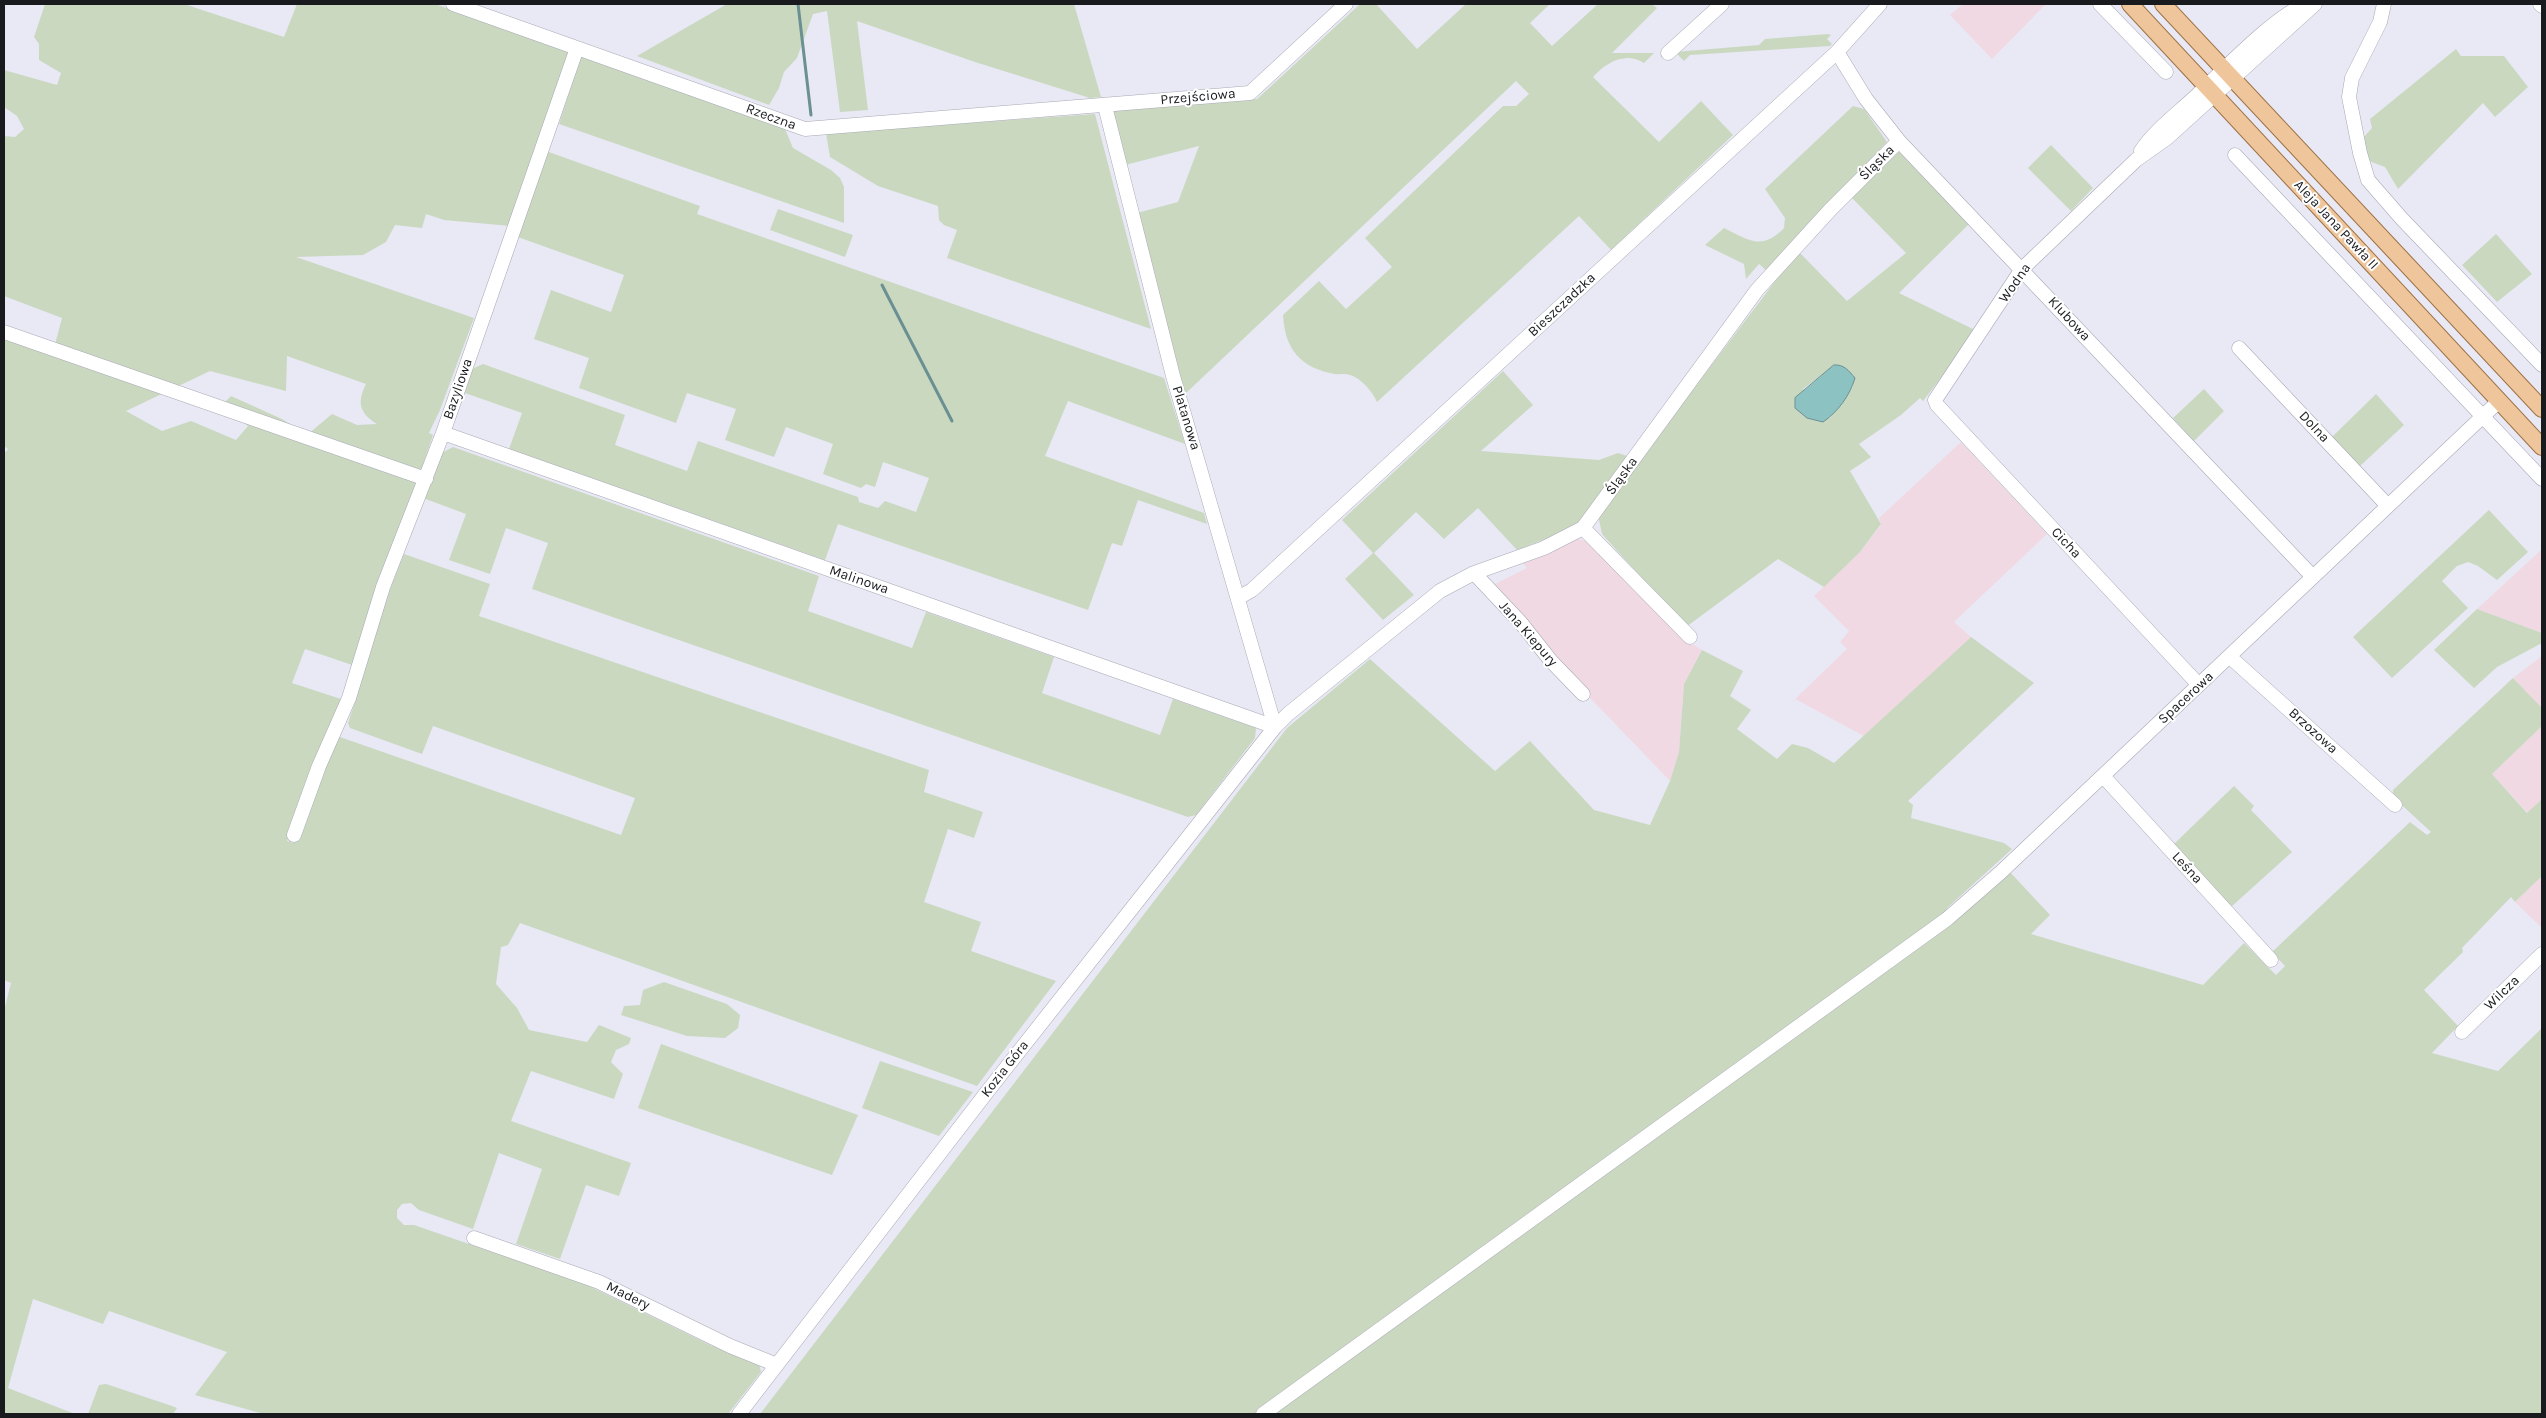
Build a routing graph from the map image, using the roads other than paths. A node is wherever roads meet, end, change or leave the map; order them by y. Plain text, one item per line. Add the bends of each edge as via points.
1 (453, 4) edge
2 (1346, 4) edge
3 (1722, 4) edge
4 (1880, 4) edge
5 (2100, 4) edge
6 (2130, 4) edge
7 (2163, 4) edge
8 (2307, 4) edge
9 (2314, 4) edge
10 (2384, 4) edge
11 (577, 48) junction
12 (1837, 52) junction
13 (1668, 53) dead end
14 (2166, 72) dead end
15 (2229, 74) junction
16 (2211, 90) junction
17 (1105, 106) junction
18 (1899, 141) junction
19 (2235, 155) dead end
20 (2022, 269) junction
21 (4, 332) edge
22 (2239, 348) dead end
23 (2542, 365) edge
24 (1935, 400) joint
25 (2499, 401) junction
26 (2542, 409) edge
27 (2482, 416) junction
28 (443, 433) junction
29 (2542, 447) edge
30 (2542, 478) edge
31 (426, 479) junction
32 (2388, 506) junction
33 (1583, 528) junction
34 (1474, 574) junction
35 (2314, 577) junction
36 (1238, 598) junction
37 (1690, 637) dead end
38 (2230, 657) junction
39 (2199, 685) junction
40 (1583, 694) dead end
41 (1275, 727) junction
42 (2103, 776) junction
43 (2395, 805) dead end
44 (294, 835) dead end
45 (2542, 954) edge
46 (2272, 960) dead end
47 (2462, 1032) dead end
48 (474, 1238) dead end
49 (777, 1365) junction
50 (739, 1414) edge
51 (1263, 1414) edge

1 - 11 street, Rzeczna
2 - 17 street, Przejściowa via 1250,93
3 - 13 street
4 - 12 street, Bieszczadzka
5 - 14 street
6 - 16 main road, Aleja Jana Pawła II
7 - 15 main road, Aleja Jana Pawła II
8 - 15 street via 2287,14
9 - 15 street
10 - 23 street via 2380,22 2352,78 2349,97 2368,180
11 - 17 street, Rzeczna via 804,129
11 - 28 street, Bazyliowa
12 - 18 street, Klubowa via 1866,99
12 - 36 street, Bieszczadzka via 1252,590
15 - 16 street, Wodna
15 - 26 main road, Aleja Jana Pawła II
16 - 20 street, Wodna via 2158,131 2136,160
16 - 25 main road, Aleja Jana Pawła II
17 - 36 street, Platanowa via 1173,376
18 - 20 street, Klubowa
18 - 33 street, Śląska via 1757,290
19 - 27 street
20 - 24 street, Wodna
20 - 35 street, Klubowa
21 - 31 street
22 - 32 street, Dolna
24 - 39 street, Cicha via 1936,405
25 - 27 street, Spacerowa
25 - 29 main road, Aleja Jana Pawła II
27 - 30 street
27 - 32 street, Spacerowa
28 - 31 street, Bazyliowa
28 - 41 street, Malinowa
31 - 44 street, Bazyliowa via 383,587 368,642 337,730
32 - 35 street, Spacerowa
33 - 34 street, Śląska via 1544,548
33 - 37 street
34 - 40 street, Jana Kiepury
34 - 41 street, Śląska via 1432,596
35 - 38 street, Spacerowa
36 - 41 street, Platanowa
38 - 39 street, Spacerowa
38 - 43 street, Brzozowa
39 - 42 street, Spacerowa
41 - 49 street, Kozia Góra
42 - 46 street, Leśna
42 - 51 street, Spacerowa via 1954,913
45 - 47 street, Wilcza
48 - 49 street, Madery via 599,1282 730,1346
49 - 50 street, Kozia Góra

